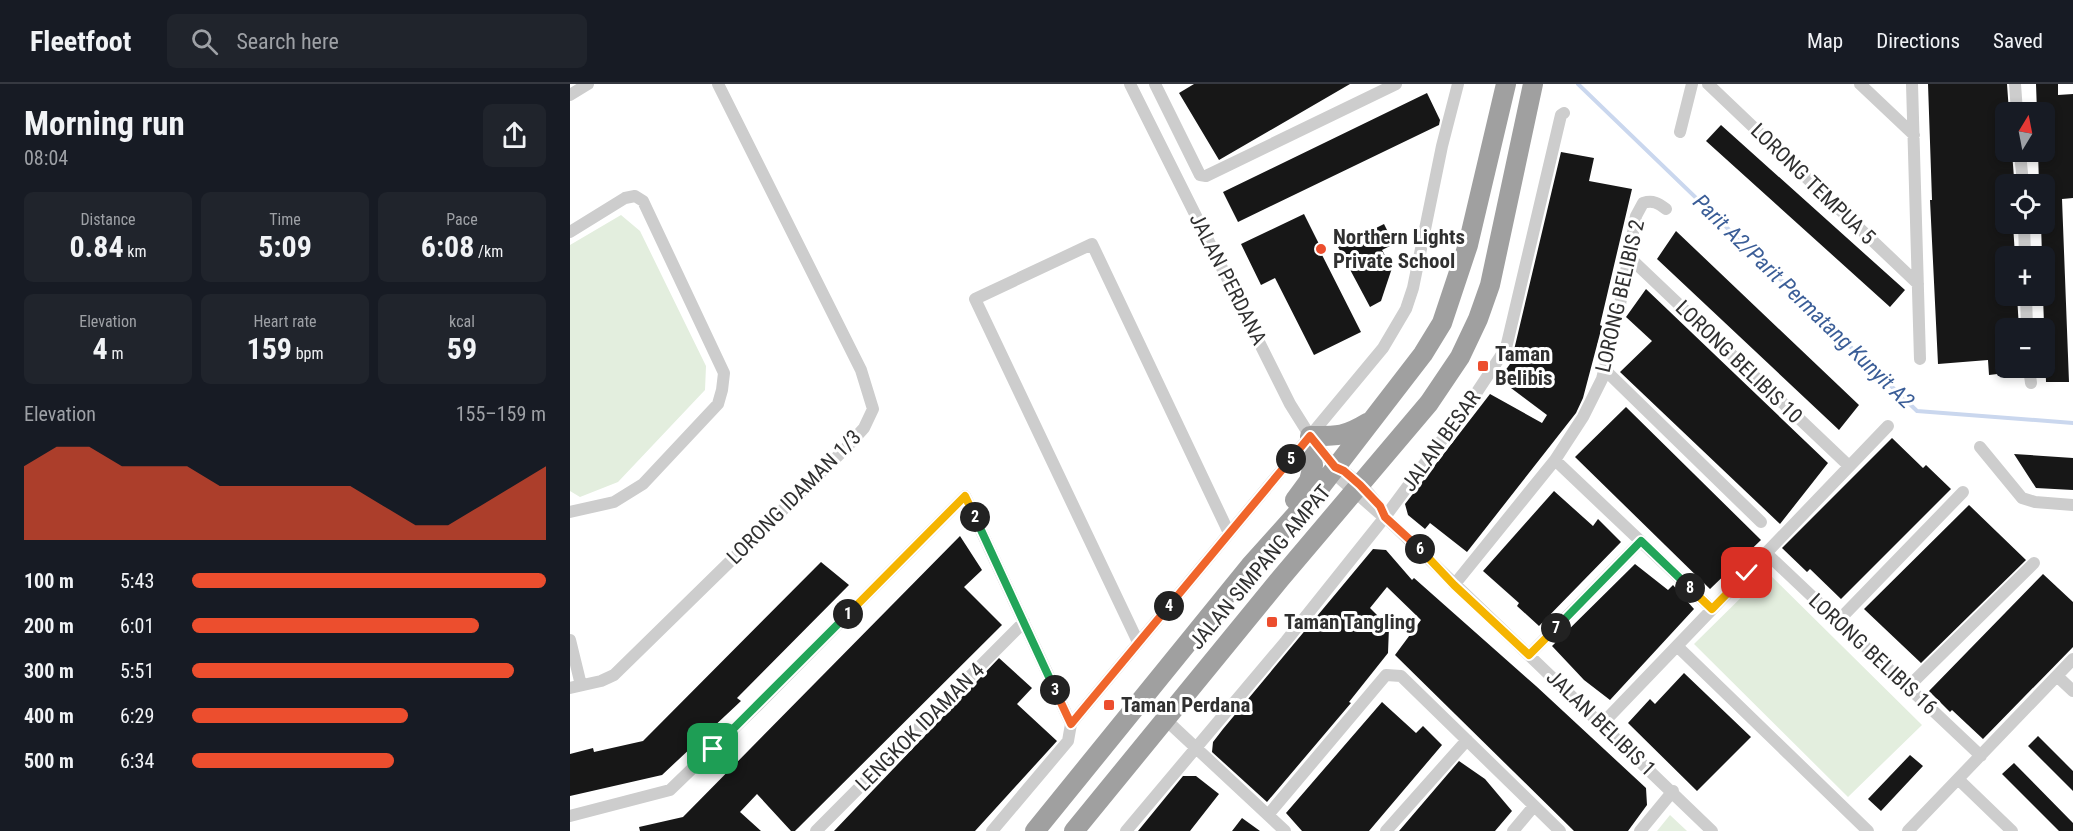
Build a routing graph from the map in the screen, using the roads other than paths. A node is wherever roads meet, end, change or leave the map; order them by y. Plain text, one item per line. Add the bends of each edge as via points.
1 (588, 84) edge
2 (718, 84) edge
3 (1130, 84) edge
4 (1155, 84) edge
5 (1396, 84) edge
6 (1458, 84) edge
7 (1506, 84) edge
8 (1692, 84) edge
9 (1708, 84) edge
10 (1860, 84) edge
11 (1912, 84) edge
12 (2015, 84) edge
13 (1532, 87) edge
14 (570, 95) edge
15 (2016, 102) edge
16 (1564, 113) dead end
17 (1680, 132) dead end
18 (1914, 135) junction
19 (1666, 209) dead end
20 (570, 232) edge
21 (1629, 258) junction
22 (1918, 284) junction
23 (1920, 359) dead end
24 (1604, 369) junction
25 (2030, 378) edge
26 (2031, 383) dead end
27 (1374, 419) junction
28 (1888, 426) dead end
29 (1310, 436) junction
30 (1980, 447) dead end
31 (1555, 459) junction
32 (1849, 466) junction
33 (1335, 467) junction
34 (1356, 488) junction
35 (1963, 492) dead end
36 (2073, 505) edge
37 (570, 512) edge
38 (1385, 517) junction
39 (1761, 522) dead end
40 (1229, 533) junction
41 (1641, 541) junction
42 (1766, 553) junction
43 (2034, 562) dead end
44 (1250, 566) junction
45 (1454, 585) junction
46 (1712, 609) junction
47 (1838, 621) junction
48 (1024, 622) junction
49 (570, 640) edge
50 (1138, 642) junction
51 (1677, 646) junction
52 (1529, 655) junction
53 (2073, 659) edge
54 (2057, 676) junction
55 (575, 687) edge
56 (1908, 687) junction
57 (2073, 691) edge
58 (1165, 719) junction
59 (1071, 724) junction
60 (1602, 724) junction
61 (1467, 740) junction
62 (1197, 749) junction
63 (1981, 756) junction
64 (1958, 779) junction
65 (1673, 791) junction
66 (1534, 806) junction
67 (1268, 815) junction
68 (570, 816) edge
69 (816, 831) edge
70 (992, 831) edge
71 (1035, 831) edge
72 (1074, 831) edge
73 (1126, 831) edge
74 (1285, 831) edge
75 (1386, 831) edge
76 (1513, 831) edge
77 (1560, 831) edge
78 (1640, 831) edge
79 (1712, 831) edge
80 (1868, 831) edge
81 (1908, 831) edge
82 (2012, 831) edge

1 - 14 street
2 - 55 street, LORONG IDAMAN 1/3 via 861,370 873,409 864,428 846,448 614,675
3 - 29 street, JALAN PERDANA via 1290,404
4 - 5 street via 1200,175 1206,176
6 - 29 street via 1406,309 1383,348
7 - 27 highway, JALAN SIMPANG AMPAT via 1468,245 1442,323
8 - 17 street
9 - 22 street, LORONG TEMPUA 5
10 - 18 street
11 - 18 street
12 - 15 street
13 - 34 highway, JALAN SIMPANG AMPAT via 1490,285 1478,319 1460,357 1429,403
16 - 38 street, JALAN BESAR via 1506,348
18 - 22 street
19 - 21 street, LORONG BELIBIS 2 via 1659,203 1643,203 1636,216
20 - 37 street via 625,198 635,196 643,201 724,373 718,404 644,484 614,502
21 - 24 street, LORONG BELIBIS 2
21 - 32 street, LORONG BELIBIS 10
22 - 23 street
24 - 31 street, LORONG BELIBIS 2 via 1583,417
24 - 39 street
25 - 26 street
27 - 29 highway via 1350,434
27 - 33 highway, JALAN SIMPANG AMPAT
28 - 32 street
29 - 33 street, JALAN PERDANA
29 - 40 street
29 - 44 highway via 1313,465 1309,481
30 - 36 street via 2022,498
31 - 41 street
31 - 45 street, LORONG BELIBIS 2
32 - 42 street
33 - 34 street, JALAN BELIBIS 1 via 1344,471
33 - 44 highway, JALAN SIMPANG AMPAT
34 - 38 street, JALAN BELIBIS 1 via 1380,506
34 - 58 highway, JALAN SIMPANG AMPAT
35 - 47 street
38 - 45 street, JALAN BELIBIS 1
38 - 62 street, JALAN BESAR
40 - 50 street
40 - 50 street via 1092,244 975,299
41 - 46 street
41 - 52 street
42 - 46 street
42 - 47 street, LORONG BELIBIS 16
43 - 56 street
44 - 71 highway, JALAN SIMPANG AMPAT
45 - 52 street, JALAN BELIBIS 1
46 - 51 street
47 - 56 street, LORONG BELIBIS 16
48 - 59 street
48 - 68 street via 965,496 670,790
48 - 69 street, LENGKOK IDAMAN 4
49 - 55 street
50 - 59 street
51 - 60 street
51 - 80 street
52 - 60 street, JALAN BELIBIS 1
53 - 54 street
54 - 57 street
54 - 63 street
56 - 63 street, LORONG BELIBIS 16
58 - 62 street
58 - 72 highway, JALAN SIMPANG AMPAT
59 - 70 street via 1068,741
60 - 65 street, JALAN BELIBIS 1
61 - 66 street
61 - 67 street via 1401,676 1386,675
61 - 75 street
62 - 67 street
62 - 73 street, JALAN BESAR
63 - 64 street
64 - 81 street
64 - 82 street
65 - 78 street
65 - 79 street, JALAN BELIBIS 1
66 - 76 street
66 - 77 street
67 - 74 street

